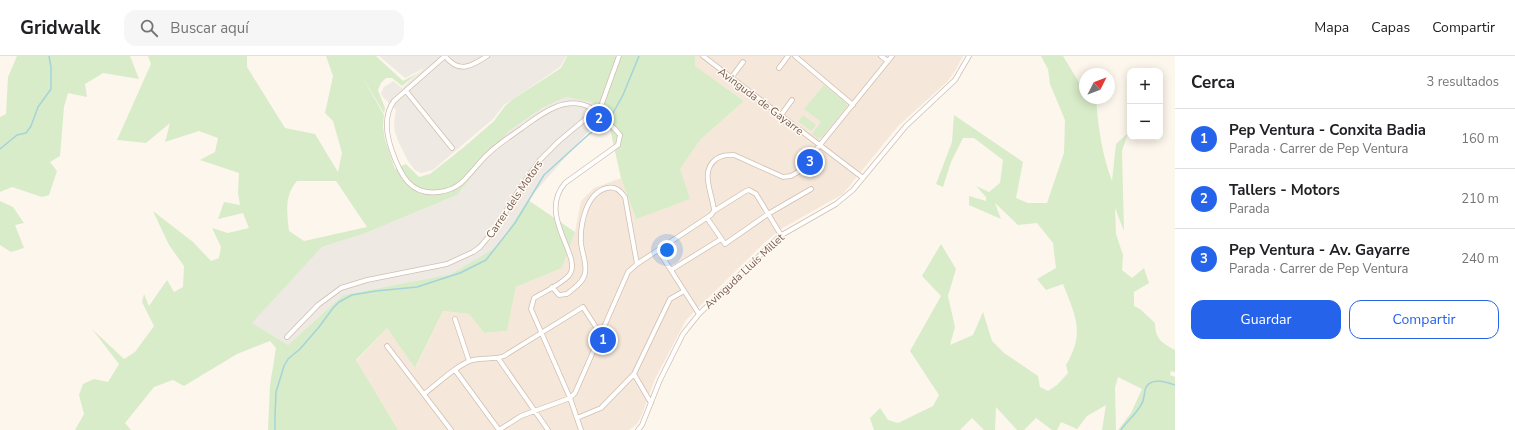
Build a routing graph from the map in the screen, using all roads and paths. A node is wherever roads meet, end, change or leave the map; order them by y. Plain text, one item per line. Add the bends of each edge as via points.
1 (445, 56) edge
2 (487, 56) edge
3 (619, 56) edge
4 (703, 56) edge
5 (788, 56) edge
6 (795, 56) edge
7 (881, 56) edge
8 (892, 56) edge
9 (969, 56) edge
10 (888, 61) junction
11 (743, 62) dead end
12 (779, 68) dead end
13 (731, 78) junction
14 (406, 91) junction
15 (792, 100) dead end
16 (853, 105) junction
17 (595, 111) junction
18 (781, 115) junction
19 (820, 145) junction
20 (452, 148) dead end
21 (863, 178) junction
22 (811, 189) dead end
23 (714, 211) junction
24 (768, 214) junction
25 (707, 218) junction
26 (781, 235) junction
27 (721, 239) junction
28 (658, 250) junction
29 (637, 264) junction
30 (671, 270) junction
31 (552, 287) junction
32 (684, 291) junction
33 (699, 314) junction
34 (455, 319) dead end
35 (542, 332) junction
36 (601, 335) junction
37 (287, 337) dead end
38 (387, 346) dead end
39 (498, 358) junction
40 (470, 361) junction
41 (455, 370) junction
42 (634, 374) junction
43 (424, 394) junction
44 (570, 398) junction
45 (651, 403) junction
46 (535, 412) junction
47 (577, 418) junction
48 (451, 430) edge
49 (499, 430) edge
50 (548, 430) edge
51 (581, 430) edge
52 (638, 430) edge

1 - 2 street via 455,65 466,67
1 - 14 street
3 - 17 street, Carrer dels Motors via 601,106
4 - 13 street, Avinguda de Gayarre
5 - 12 street
6 - 16 street
7 - 10 street
8 - 10 street
9 - 21 street, Avinguda Lluís Millet via 955,80 906,126
10 - 16 street
11 - 13 street
13 - 18 street, Avinguda de Gayarre
14 - 17 street via 388,108 387,133 399,170 409,183 421,192 447,191 460,184 487,155 547,110 573,103
14 - 20 street
15 - 18 street
16 - 19 street
17 - 31 street via 615,129 620,135 620,140 618,145 559,190 556,197 558,225 573,266 567,278
17 - 37 street, Carrer dels Motors via 539,161 493,232 480,247 440,266 347,286 318,305
18 - 19 street, Avinguda de Gayarre
19 - 21 street
19 - 23 street via 798,172 783,177 734,155 725,154 718,157 712,162 707,176
21 - 26 street, Avinguda Lluís Millet via 836,204
22 - 24 street
23 - 24 street via 749,190 756,194
23 - 25 street
24 - 26 street
24 - 27 street via 725,244
25 - 27 street
25 - 28 street
26 - 33 street, Avinguda Lluís Millet
27 - 30 street
28 - 29 street
28 - 30 street
29 - 31 street via 625,197 620,190 606,188 587,206 581,230 585,276 567,294 559,295
29 - 36 street via 628,272
30 - 32 street
31 - 35 street via 534,298 532,303 531,309
32 - 33 street
32 - 42 street via 670,299
33 - 45 street, Avinguda Lluís Millet via 683,334
34 - 40 street
35 - 36 street via 583,307
35 - 39 street
35 - 44 street
36 - 44 street via 580,383
38 - 43 street
39 - 40 street
39 - 46 street
40 - 41 street
41 - 43 street
41 - 49 street
42 - 45 street
42 - 47 street via 601,408
43 - 48 street
44 - 46 street
44 - 47 street
45 - 52 street, Avinguda Lluís Millet
46 - 49 street via 521,416
46 - 50 street
47 - 51 street

